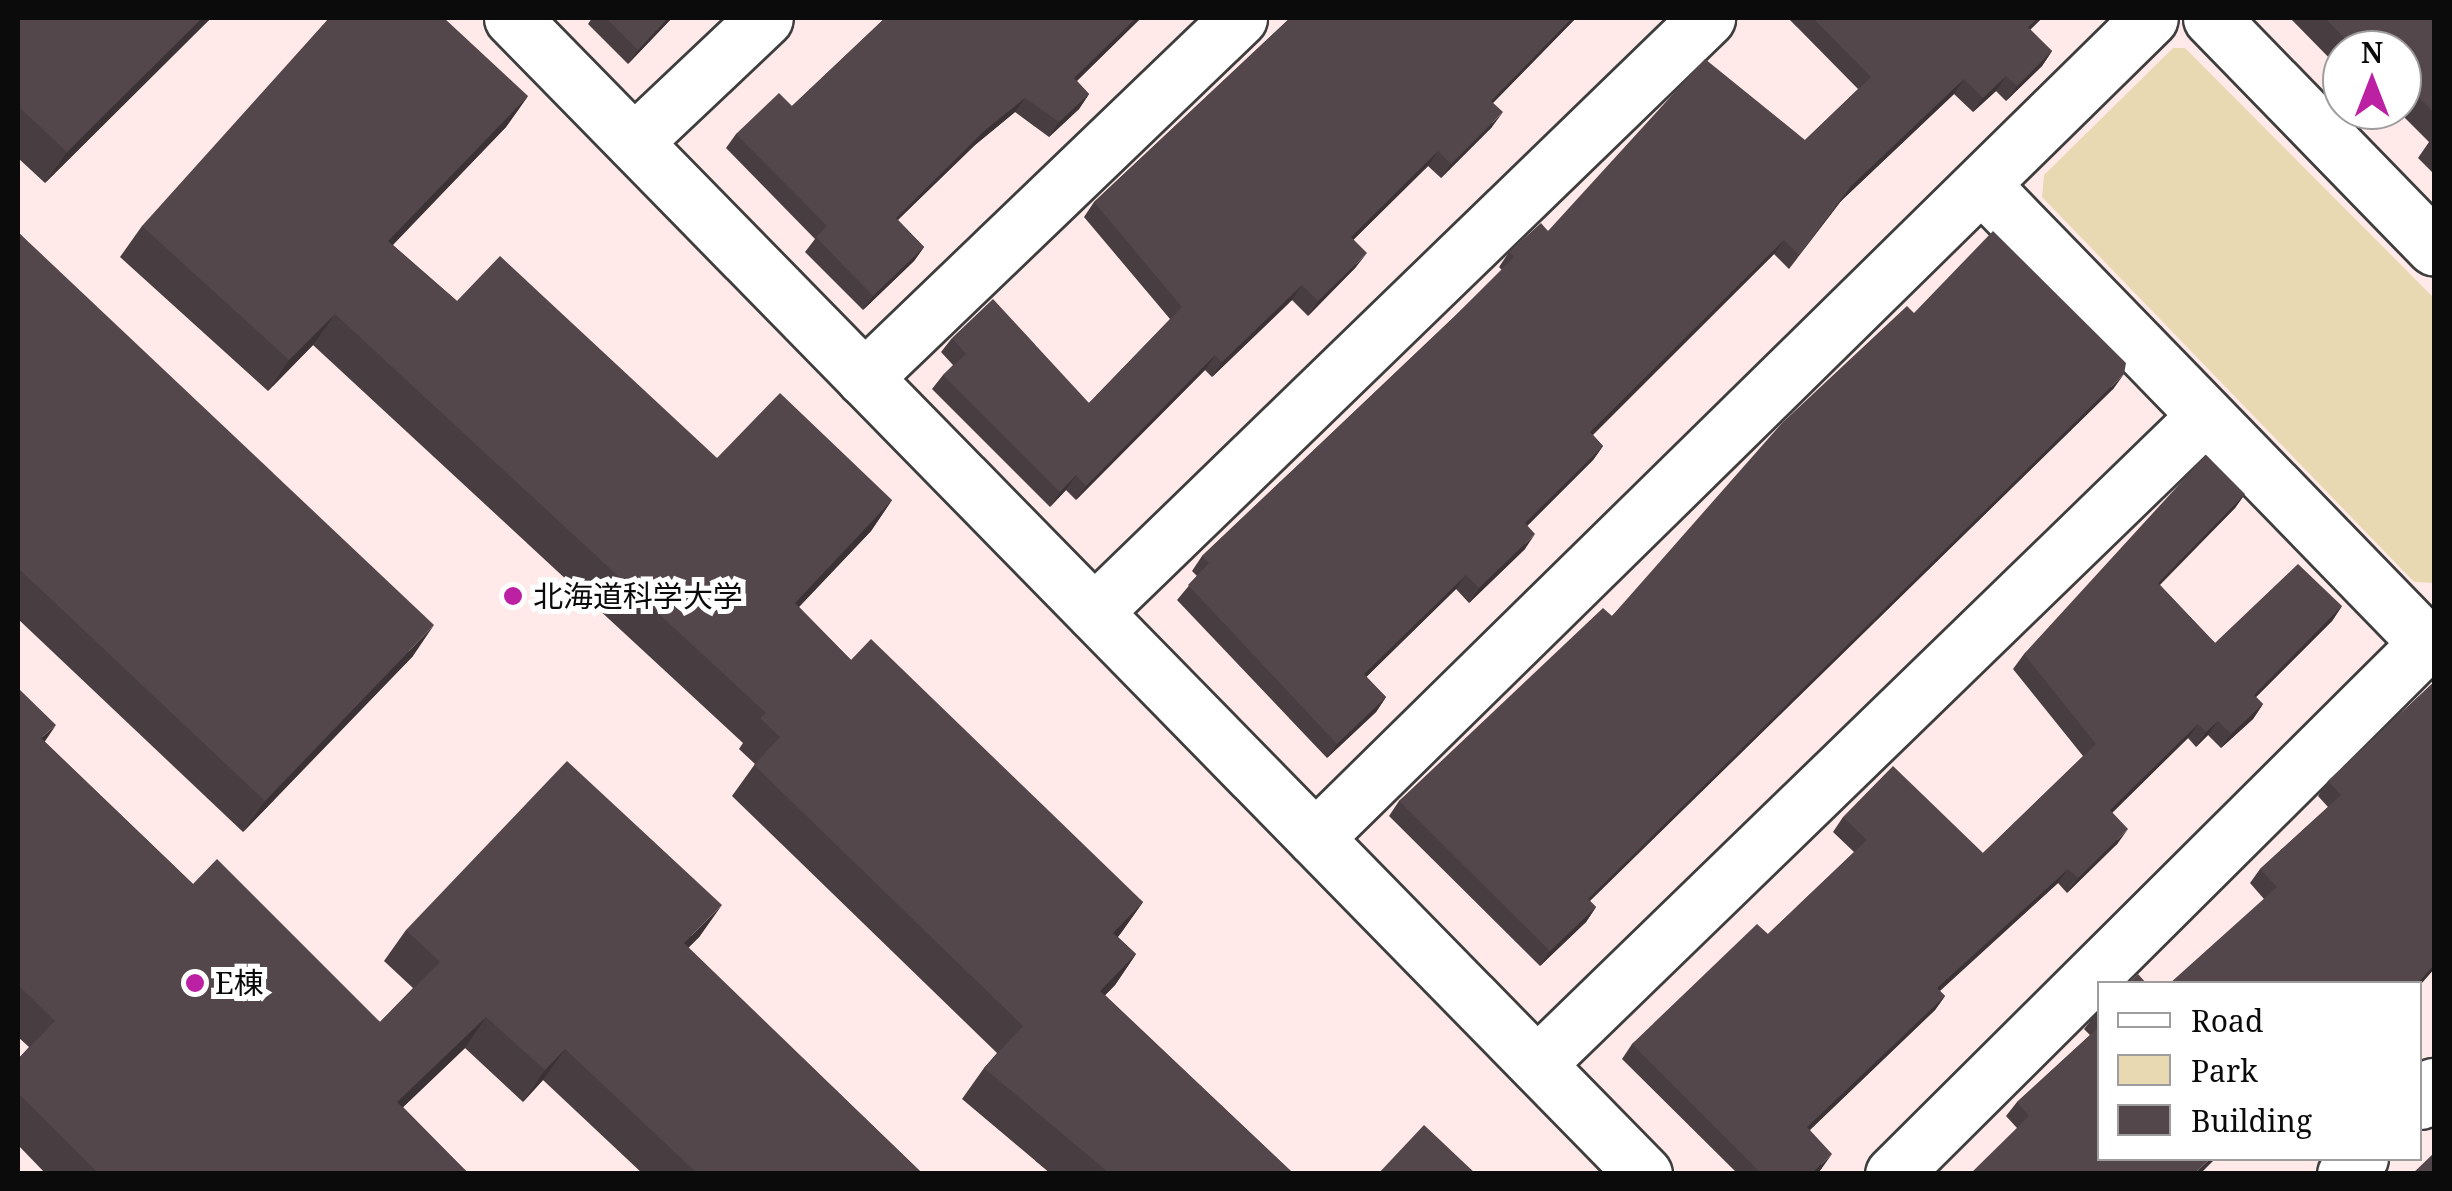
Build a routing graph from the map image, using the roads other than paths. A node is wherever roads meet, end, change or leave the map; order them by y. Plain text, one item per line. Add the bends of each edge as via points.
1 (512, 18) edge
2 (765, 18) edge
3 (1239, 18) edge
4 (1708, 18) edge
5 (2150, 18) edge
6 (2211, 18) edge
7 (634, 142) junction
8 (1983, 186) junction
9 (2434, 247) edge
10 (864, 378) junction
11 (2205, 416) junction
12 (1094, 612) junction
13 (2431, 639) edge
14 (1315, 838) junction
15 (1537, 1064) junction
16 (1644, 1174) edge
17 (1892, 1174) edge

1 - 7 street
2 - 7 street
3 - 10 street
4 - 12 street
5 - 8 street
6 - 9 street
7 - 10 street
8 - 11 street
8 - 14 street
10 - 12 street
11 - 13 street
11 - 15 street
12 - 14 street
13 - 17 street
14 - 15 street
15 - 16 street

